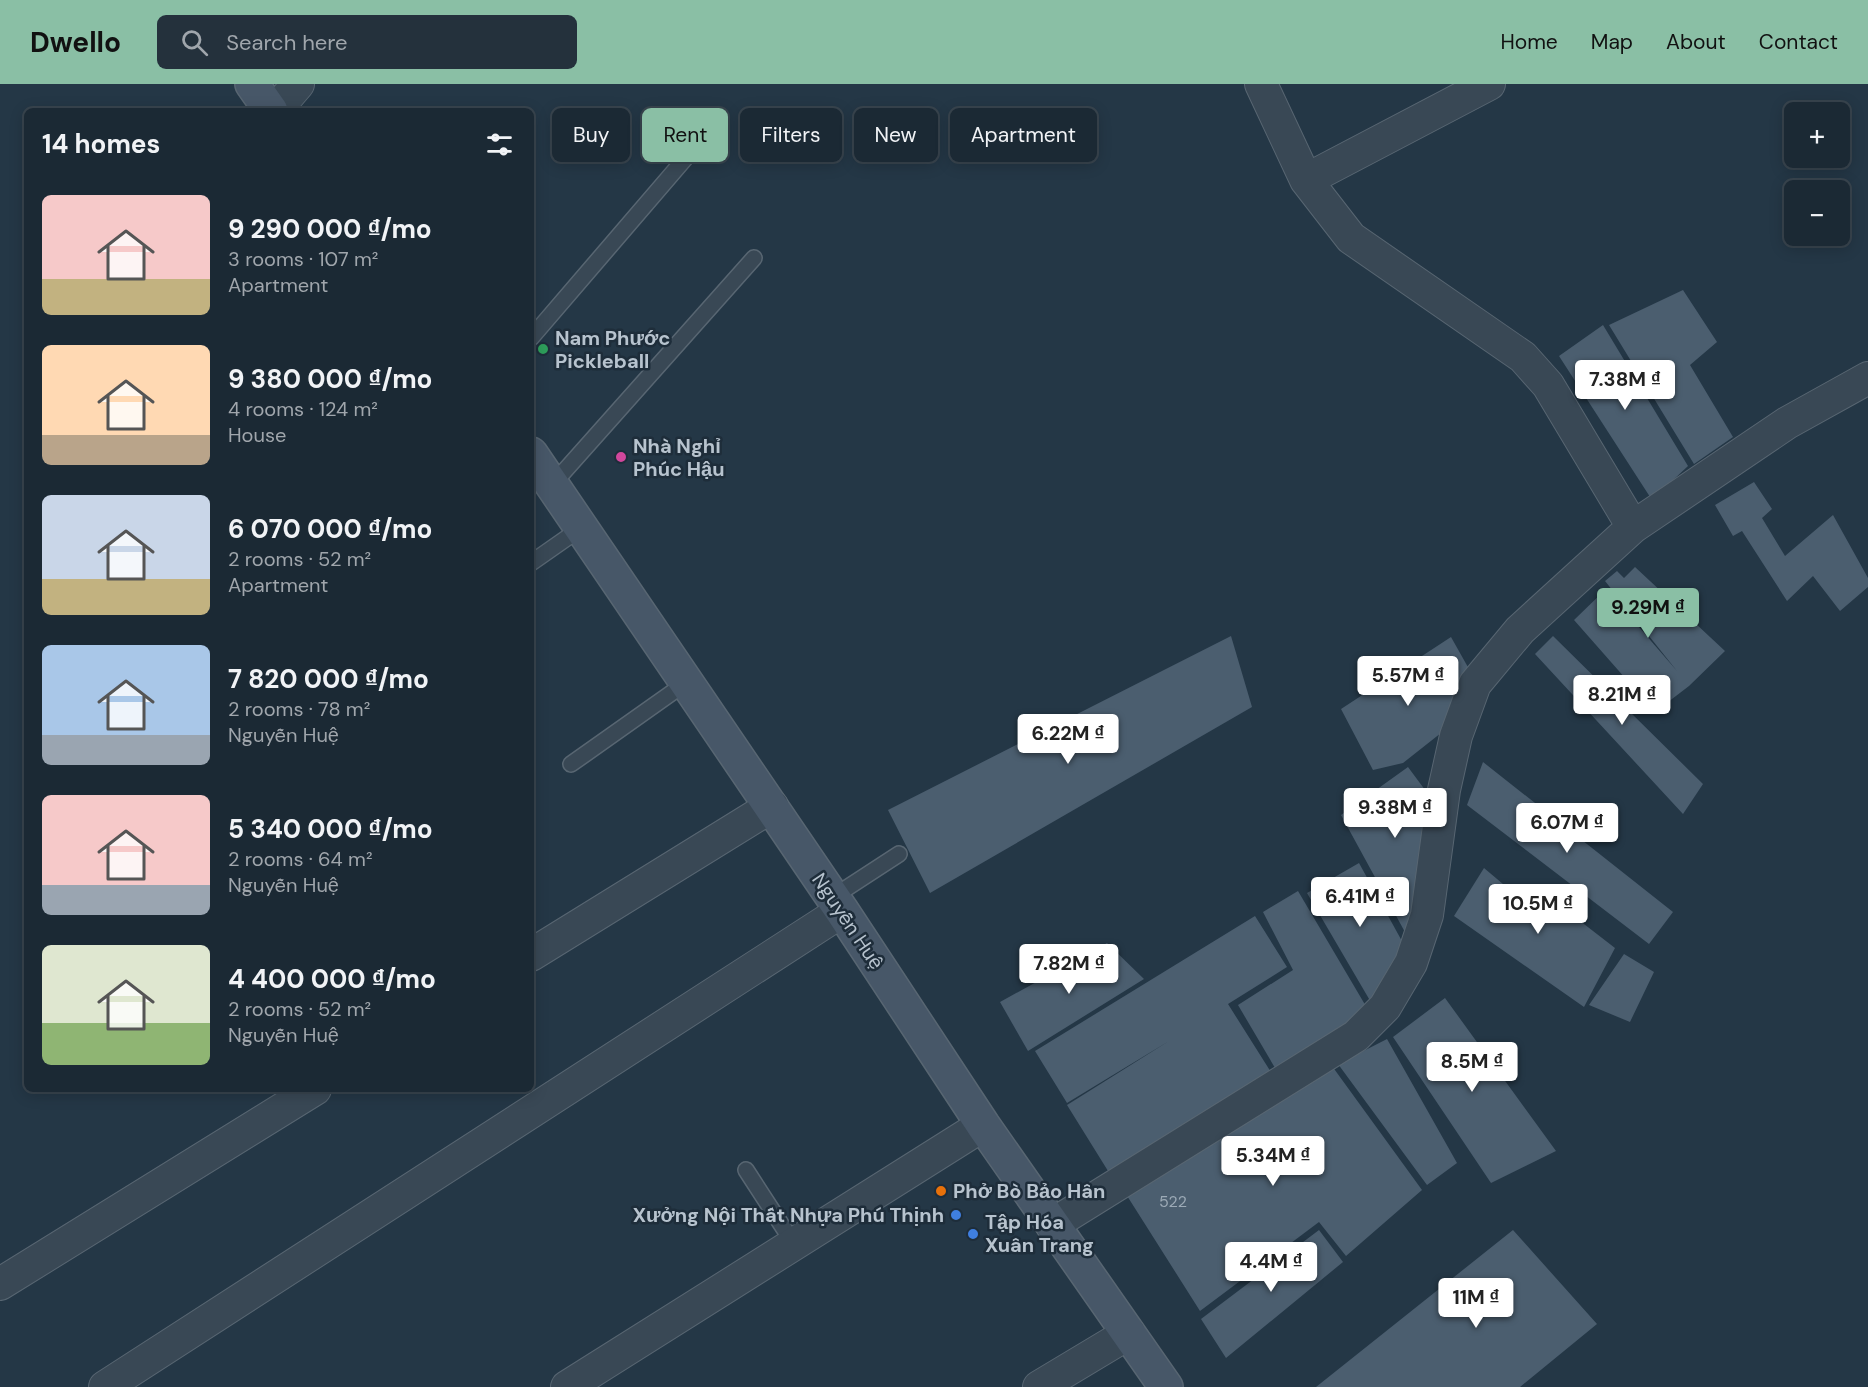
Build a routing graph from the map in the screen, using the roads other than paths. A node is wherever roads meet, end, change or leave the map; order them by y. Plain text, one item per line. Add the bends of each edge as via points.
1 (252, 84) edge
2 (298, 84) edge
3 (1261, 84) edge
4 (1489, 84) edge
5 (271, 108) edge
6 (276, 108) edge
7 (682, 162) edge
8 (1306, 180) junction
9 (754, 258) dead end
10 (534, 335) edge
11 (1868, 378) edge
12 (534, 458) edge
13 (552, 485) junction
14 (1633, 527) junction
15 (581, 528) junction
16 (534, 561) edge
17 (687, 682) junction
18 (571, 764) dead end
19 (772, 806) junction
20 (899, 854) dead end
21 (838, 904) junction
22 (534, 953) edge
23 (310, 1092) edge
24 (983, 1125) junction
25 (746, 1170) dead end
26 (1052, 1225) junction
27 (794, 1244) junction
28 (0, 1284) edge
29 (1129, 1333) junction
30 (105, 1387) edge
31 (567, 1387) edge
32 (1039, 1387) edge
33 (1166, 1387) edge

1 - 5 street
2 - 6 street
3 - 8 street
4 - 8 street
7 - 10 lane
8 - 14 street via 1351,238 1523,357 1548,385
9 - 13 lane
11 - 14 street via 1787,423
12 - 13 street, Nguyễn Huệ
13 - 15 street, Nguyễn Huệ
14 - 26 street via 1520,630 1475,684 1456,736 1444,790 1427,915 1411,963 1385,1007 1356,1036
15 - 16 lane
15 - 17 street, Nguyễn Huệ
17 - 18 lane
17 - 19 street, Nguyễn Huệ
19 - 21 street, Nguyễn Huệ
19 - 22 street
20 - 21 lane
21 - 24 street, Nguyễn Huệ
21 - 30 street
23 - 28 street
24 - 26 street, Nguyễn Huệ
24 - 27 street
25 - 27 lane
26 - 29 street, Nguyễn Huệ
27 - 31 street
29 - 32 street
29 - 33 street, Nguyễn Huệ

